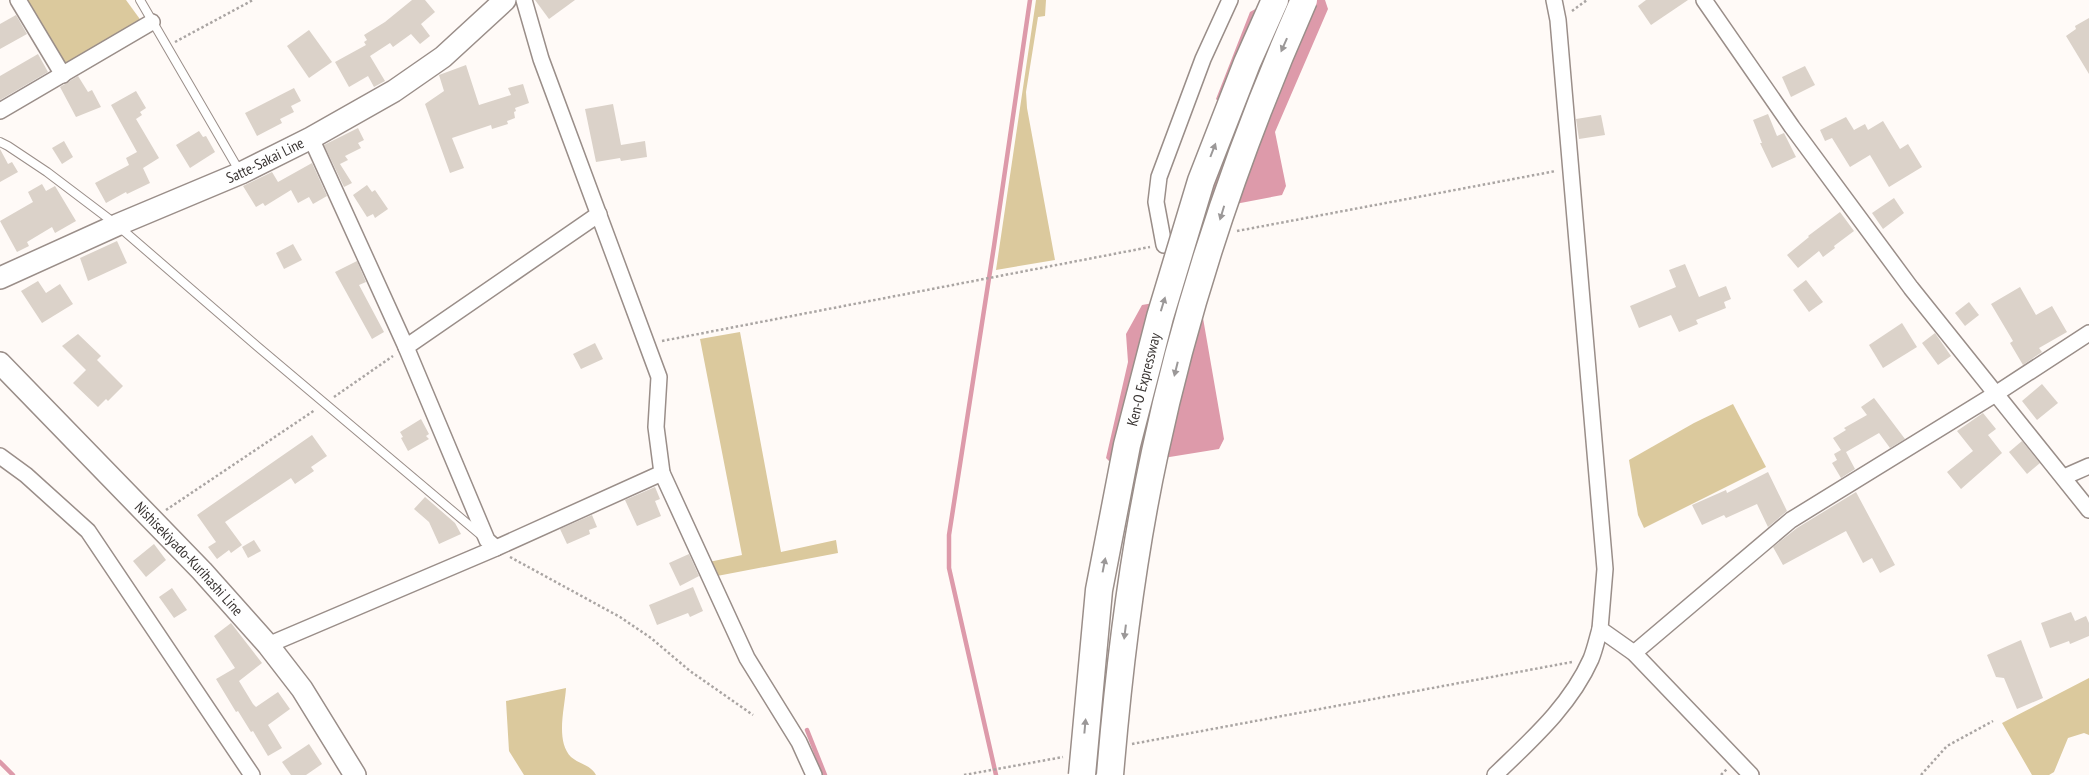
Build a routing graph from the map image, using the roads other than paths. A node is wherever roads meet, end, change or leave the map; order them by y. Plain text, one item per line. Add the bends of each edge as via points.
1 (18, 0) edge
2 (140, 0) edge
3 (505, 0) edge
4 (524, 0) edge
5 (1230, 0) edge
6 (1275, 0) edge
7 (1304, 0) edge
8 (1554, 0) edge
9 (1704, 0) edge
10 (152, 22) junction
11 (63, 75) junction
12 (0, 111) edge
13 (311, 138) junction
14 (0, 142) edge
15 (241, 174) junction
16 (599, 214) junction
17 (117, 225) junction
18 (1164, 245) road end
19 (0, 278) edge
20 (2089, 333) edge
21 (406, 347) junction
22 (0, 363) edge
23 (1997, 393) junction
24 (0, 456) edge
25 (2089, 466) edge
26 (662, 473) junction
27 (2064, 477) junction
28 (2089, 510) edge
29 (492, 544) junction
30 (1600, 629) junction
31 (268, 645) junction
32 (1634, 654) junction
33 (1074, 765) edge
34 (252, 775) edge
35 (356, 775) edge
36 (814, 775) edge
37 (1110, 775) edge
38 (1495, 775) edge
39 (1751, 775) edge

1 - 11 street
2 - 10 lane
3 - 13 main road, Satte-Sakai Line via 443,57 394,92
4 - 16 street via 541,59
5 - 18 street via 1203,59 1159,177 1156,202
33 -> 6 highway, Ken-O Expressway, bridge via 1099,590 1127,445 1160,317 1201,181
7 -> 37 highway, Ken-O Expressway, bridge via 1272,72 1229,190 1187,323 1155,452 1130,592
8 - 30 street via 1605,570
9 - 23 street via 1792,128 1911,288
10 - 11 street
10 - 15 lane
11 - 12 street
13 - 15 main road, Satte-Sakai Line
13 - 21 street
14 - 17 lane via 47,172
15 - 17 main road, Satte-Sakai Line
16 - 21 street
16 - 26 street via 659,377 656,427
17 - 19 main road, Satte-Sakai Line
17 - 29 lane
20 - 23 street
21 - 29 street
22 - 31 main road, Nishisekiyado-Kurihashi Line via 202,571
23 - 27 street
23 - 32 street via 1791,520
24 - 34 street via 88,531
25 - 27 street
26 - 29 street
26 - 36 street via 747,658 800,742
27 - 28 street
29 - 31 street
30 - 32 street
30 - 38 street via 1590,659 1571,694 1548,723
31 - 35 main road, Nishisekiyado-Kurihashi Line via 302,689
32 - 39 street

